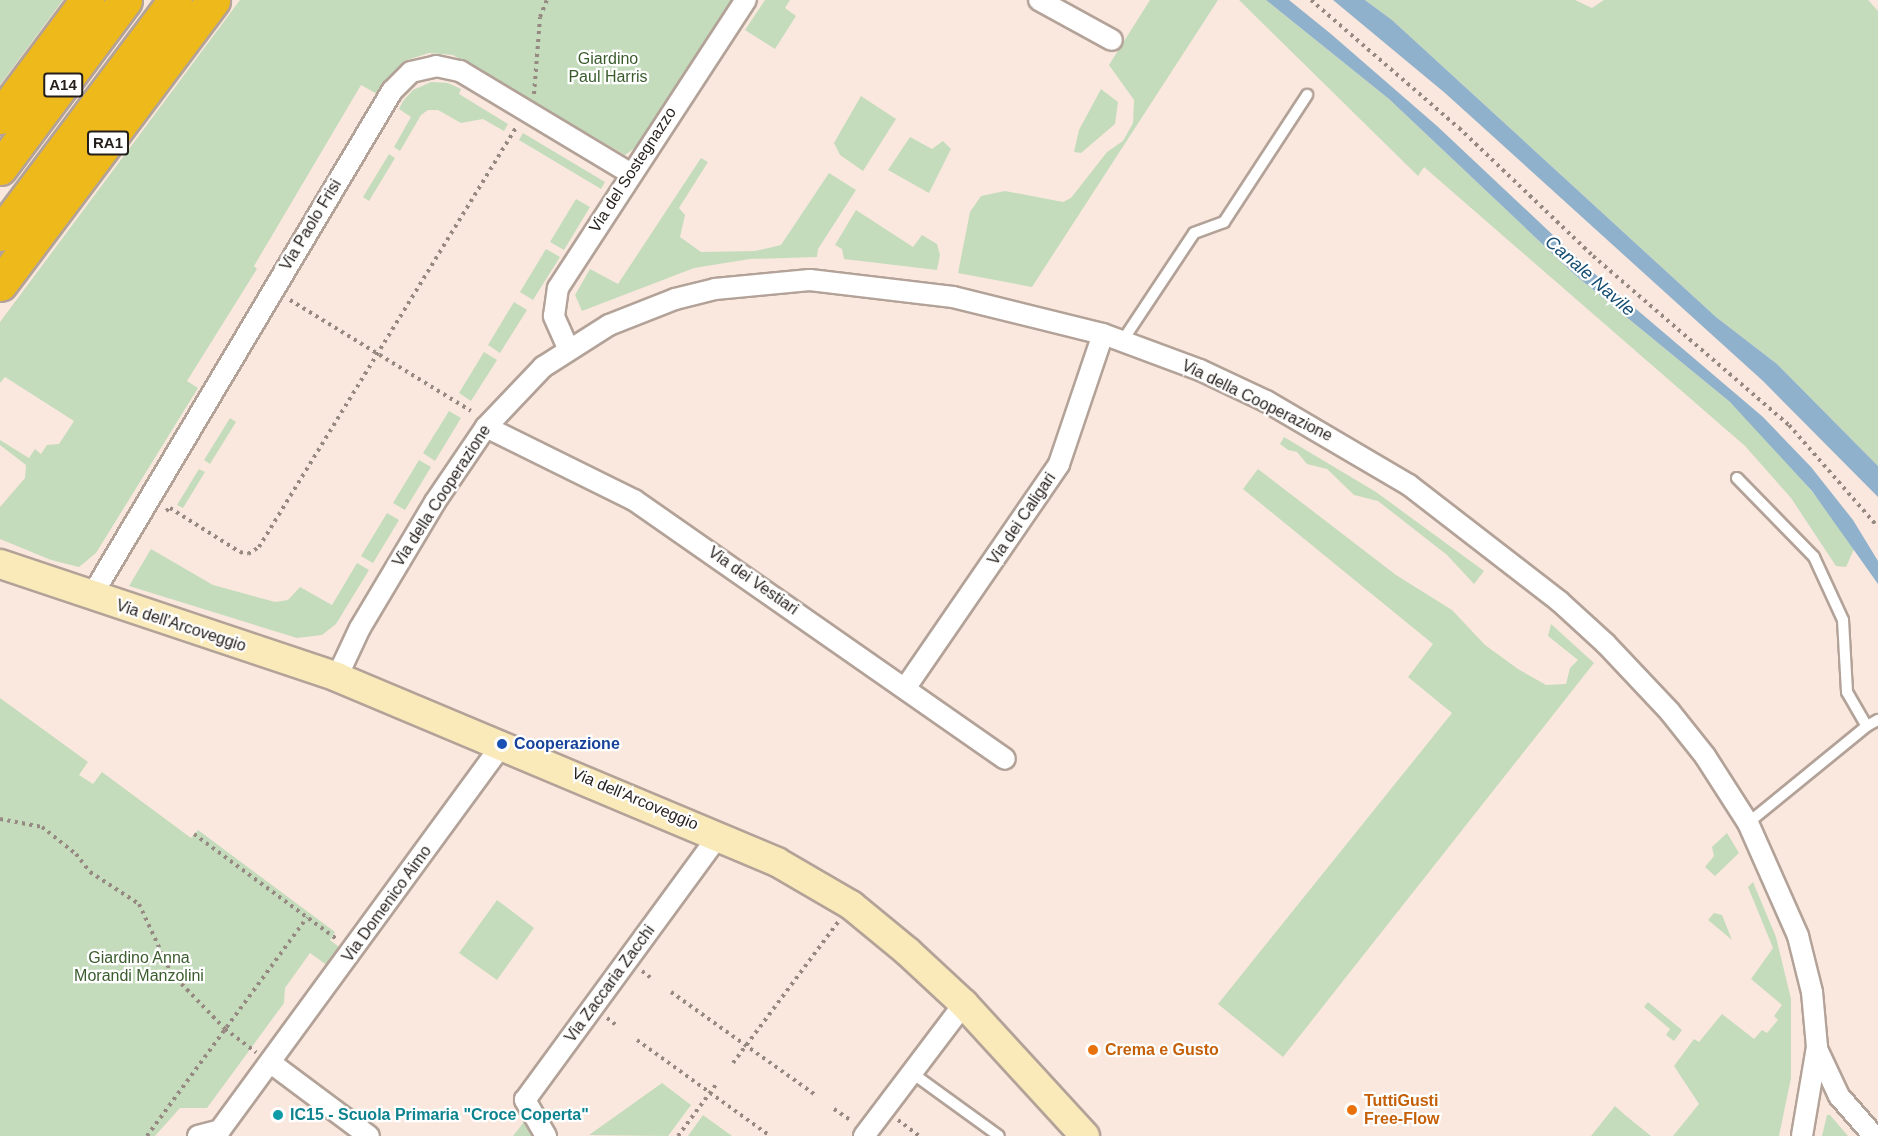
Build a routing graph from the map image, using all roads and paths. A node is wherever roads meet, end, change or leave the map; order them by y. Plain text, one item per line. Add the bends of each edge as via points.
1 (87, 0) edge
2 (125, 0) edge
3 (175, 0) edge
4 (213, 0) edge
5 (746, 0) edge
6 (1039, 0) edge
7 (1311, 0) edge
8 (545, 1) edge
9 (1112, 40) dead end
10 (1307, 95) dead end
11 (532, 101) dead end
12 (0, 117) edge
13 (520, 121) dead end
14 (0, 168) edge
15 (630, 173) junction
16 (0, 234) edge
17 (0, 284) edge
18 (282, 295) dead end
19 (1103, 334) junction
20 (1123, 340) junction
21 (568, 348) junction
22 (378, 353) junction
23 (471, 411) dead end
24 (486, 427) junction
25 (1737, 478) dead end
26 (161, 518) dead end
27 (1878, 527) edge
28 (0, 564) edge
29 (91, 597) junction
30 (337, 677) junction
31 (906, 687) junction
32 (1878, 720) edge
33 (1867, 726) junction
34 (502, 744) junction
35 (1005, 759) dead end
36 (0, 819) edge
37 (1748, 823) junction
38 (194, 834) dead end
39 (720, 835) junction
40 (828, 916) dead end
41 (307, 917) junction
42 (838, 922) junction
43 (847, 929) dead end
44 (353, 951) junction
45 (671, 992) dead end
46 (964, 1004) junction
47 (225, 1029) junction
48 (637, 1040) dead end
49 (746, 1046) junction
50 (1817, 1047) junction
51 (271, 1063) junction
52 (733, 1063) dead end
53 (912, 1073) junction
54 (718, 1082) dead end
55 (710, 1093) junction
56 (814, 1094) dead end
57 (904, 1124) dead end
58 (147, 1136) edge
59 (198, 1136) edge
60 (369, 1136) edge
61 (546, 1136) edge
62 (678, 1136) edge
63 (770, 1136) edge
64 (864, 1136) edge
65 (919, 1136) edge
66 (999, 1136) edge
67 (1085, 1136) edge
68 (1802, 1136) edge
69 (1874, 1136) edge

1 - 12 highway
2 - 14 highway, A14
3 - 16 highway, A14
4 - 17 highway, RA1
5 - 15 street, Via del Sostegnazzo
6 - 9 street
7 - 27 path via 1459,128 1593,256 1789,426
8 - 11 path
10 - 20 lane via 1224,222 1194,232
13 - 22 path
15 - 21 street, Via del Sostegnazzo via 555,298 556,326
15 - 29 street, Via Paolo Frisi via 460,71 436,66 411,72 392,91
18 - 22 path
19 - 20 street, Via della Cooperazione
19 - 21 street, Via della Cooperazione via 1022,311 931,293 845,282 786,281 736,285 675,299 609,325
19 - 31 street, Via dei Caligari via 1059,464
20 - 37 street, Via della Cooperazione via 1226,381 1315,427 1409,485 1478,536 1559,602 1629,667 1705,756
21 - 24 street, Via della Cooperazione via 520,389
22 - 23 path
22 - 26 path via 254,552 240,552 170,508
24 - 30 street, Via della Cooperazione via 435,502 360,628
24 - 31 street, Via dei Vestiari via 634,500
25 - 33 lane via 1814,557 1843,620 1847,692
28 - 29 street, Via dell'Arcoveggio
29 - 30 street, Via dell'Arcoveggio
30 - 34 street, Via dell'Arcoveggio
31 - 35 street, Via dei Vestiari
32 - 33 lane
33 - 37 lane
34 - 39 street, Via dell'Arcoveggio
34 - 44 street, Via Domenico Aimo
36 - 47 path via 42,827 76,854 90,872 139,904 171,973
37 - 50 street, Via della Cooperazione via 1798,936 1812,992
38 - 41 path
39 - 46 street, Via dell'Arcoveggio via 777,862 850,905
39 - 61 street, Via Zaccaria Zacchi via 525,1100
40 - 42 path
41 - 44 path
41 - 47 path
42 - 43 path
42 - 49 path
44 - 51 street, Via Domenico Aimo
45 - 49 path
46 - 53 street
46 - 67 street, Via dell'Arcoveggio
47 - 51 path
47 - 58 path
48 - 55 path
49 - 52 path
49 - 56 path
50 - 68 street, Via della Cooperazione
50 - 69 street via 1839,1096
51 - 59 street, Via Domenico Aimo via 220,1130
51 - 60 street
53 - 64 street
53 - 66 lane
54 - 55 path
55 - 62 path
55 - 63 path
57 - 65 path

